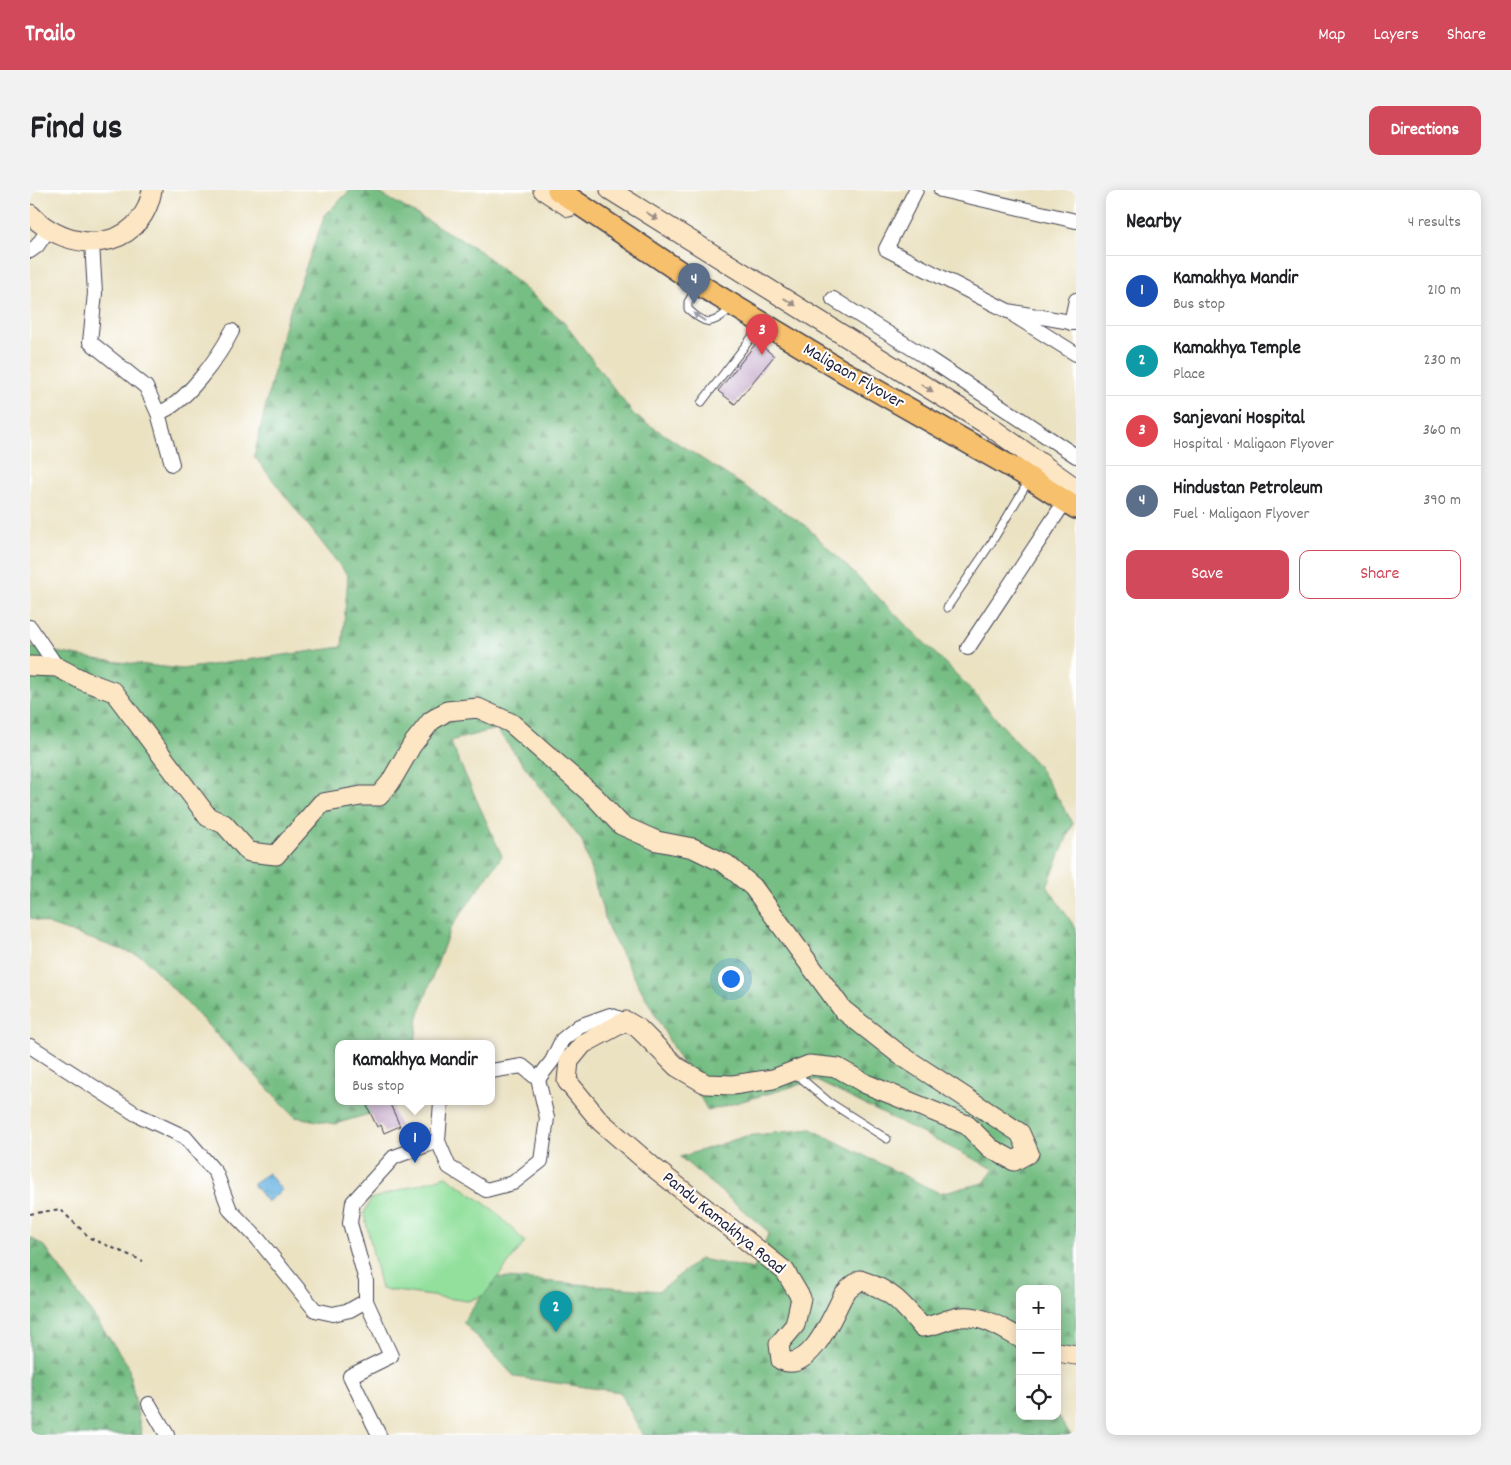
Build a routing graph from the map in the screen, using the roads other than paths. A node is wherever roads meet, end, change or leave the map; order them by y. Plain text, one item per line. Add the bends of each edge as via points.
1 (152, 190) edge
2 (543, 190) edge
3 (558, 190) edge
4 (578, 190) edge
5 (610, 190) edge
6 (916, 190) edge
7 (941, 190) edge
8 (30, 214) edge
9 (1076, 221) edge
10 (48, 230) junction
11 (92, 242) junction
12 (30, 251) edge
13 (833, 299) dead end
14 (1076, 300) edge
15 (1008, 311) junction
16 (1073, 323) edge
17 (758, 329) junction
18 (232, 332) dead end
19 (1076, 354) edge
20 (701, 403) dead end
21 (158, 413) junction
22 (1076, 456) edge
23 (172, 464) dead end
24 (1028, 482) junction
25 (1076, 488) edge
26 (1072, 506) edge
27 (947, 608) dead end
28 (30, 627) edge
29 (968, 648) dead end
30 (30, 666) edge
31 (57, 667) junction
32 (626, 1021) junction
33 (30, 1046) edge
34 (495, 1069) edge
35 (793, 1071) junction
36 (538, 1079) junction
37 (441, 1105) edge
38 (887, 1139) dead end
39 (438, 1142) junction
40 (366, 1301) junction
41 (1016, 1336) edge
42 (1061, 1353) edge
43 (1076, 1355) edge
44 (149, 1404) dead end
45 (167, 1435) edge
46 (379, 1435) edge

1 - 11 street via 143,216 129,231 111,240
17 -> 2 street
3 - 26 main road, Maligaon Flyover via 698,284 1020,472
4 - 26 main road, Maligaon Flyover via 787,323 1032,464
5 -> 25 street via 989,426
6 - 15 street via 886,249
7 - 9 street
8 - 10 street
10 - 11 street via 70,240
10 - 12 street
11 - 21 street via 95,293 90,342 146,388
13 - 22 street
14 - 16 street
15 - 16 street
15 - 19 street
17 - 20 lane
17 - 24 street
18 - 21 street via 203,374 170,409
21 - 23 street
24 - 26 street
24 - 27 lane
26 - 29 street
28 - 31 street
30 - 31 street
31 - 35 street via 114,692 208,818 224,824 249,852 276,855 322,803 379,796 431,721 447,711 478,708 511,723 622,825 657,841 693,848 726,864 753,888 843,1010 899,1054 1020,1133 1029,1153 1014,1161 990,1148 967,1125 866,1084 838,1068 809,1065
32 - 35 street via 638,1028 677,1067 706,1084 749,1083
32 - 36 street via 610,1015 579,1026 562,1040
32 - 41 street, Pandu Kamakhya Road via 583,1044 569,1061 567,1081 600,1121 785,1271 801,1298 795,1325 779,1344 781,1360 788,1363 796,1361 821,1339 844,1294 860,1280 879,1286 898,1298 922,1327 936,1326 959,1317 979,1317
33 - 40 street via 136,1114 185,1136 216,1173 230,1210 258,1239 315,1310 333,1314 350,1310
34 - 36 street via 522,1066
35 - 38 lane via 829,1102
36 - 39 street via 547,1118 541,1161 513,1183 486,1190 449,1167
37 - 39 street
39 - 40 street via 394,1157 353,1202 350,1223 366,1281
40 - 46 street via 391,1356 350,1376
42 - 43 street
44 - 45 street

